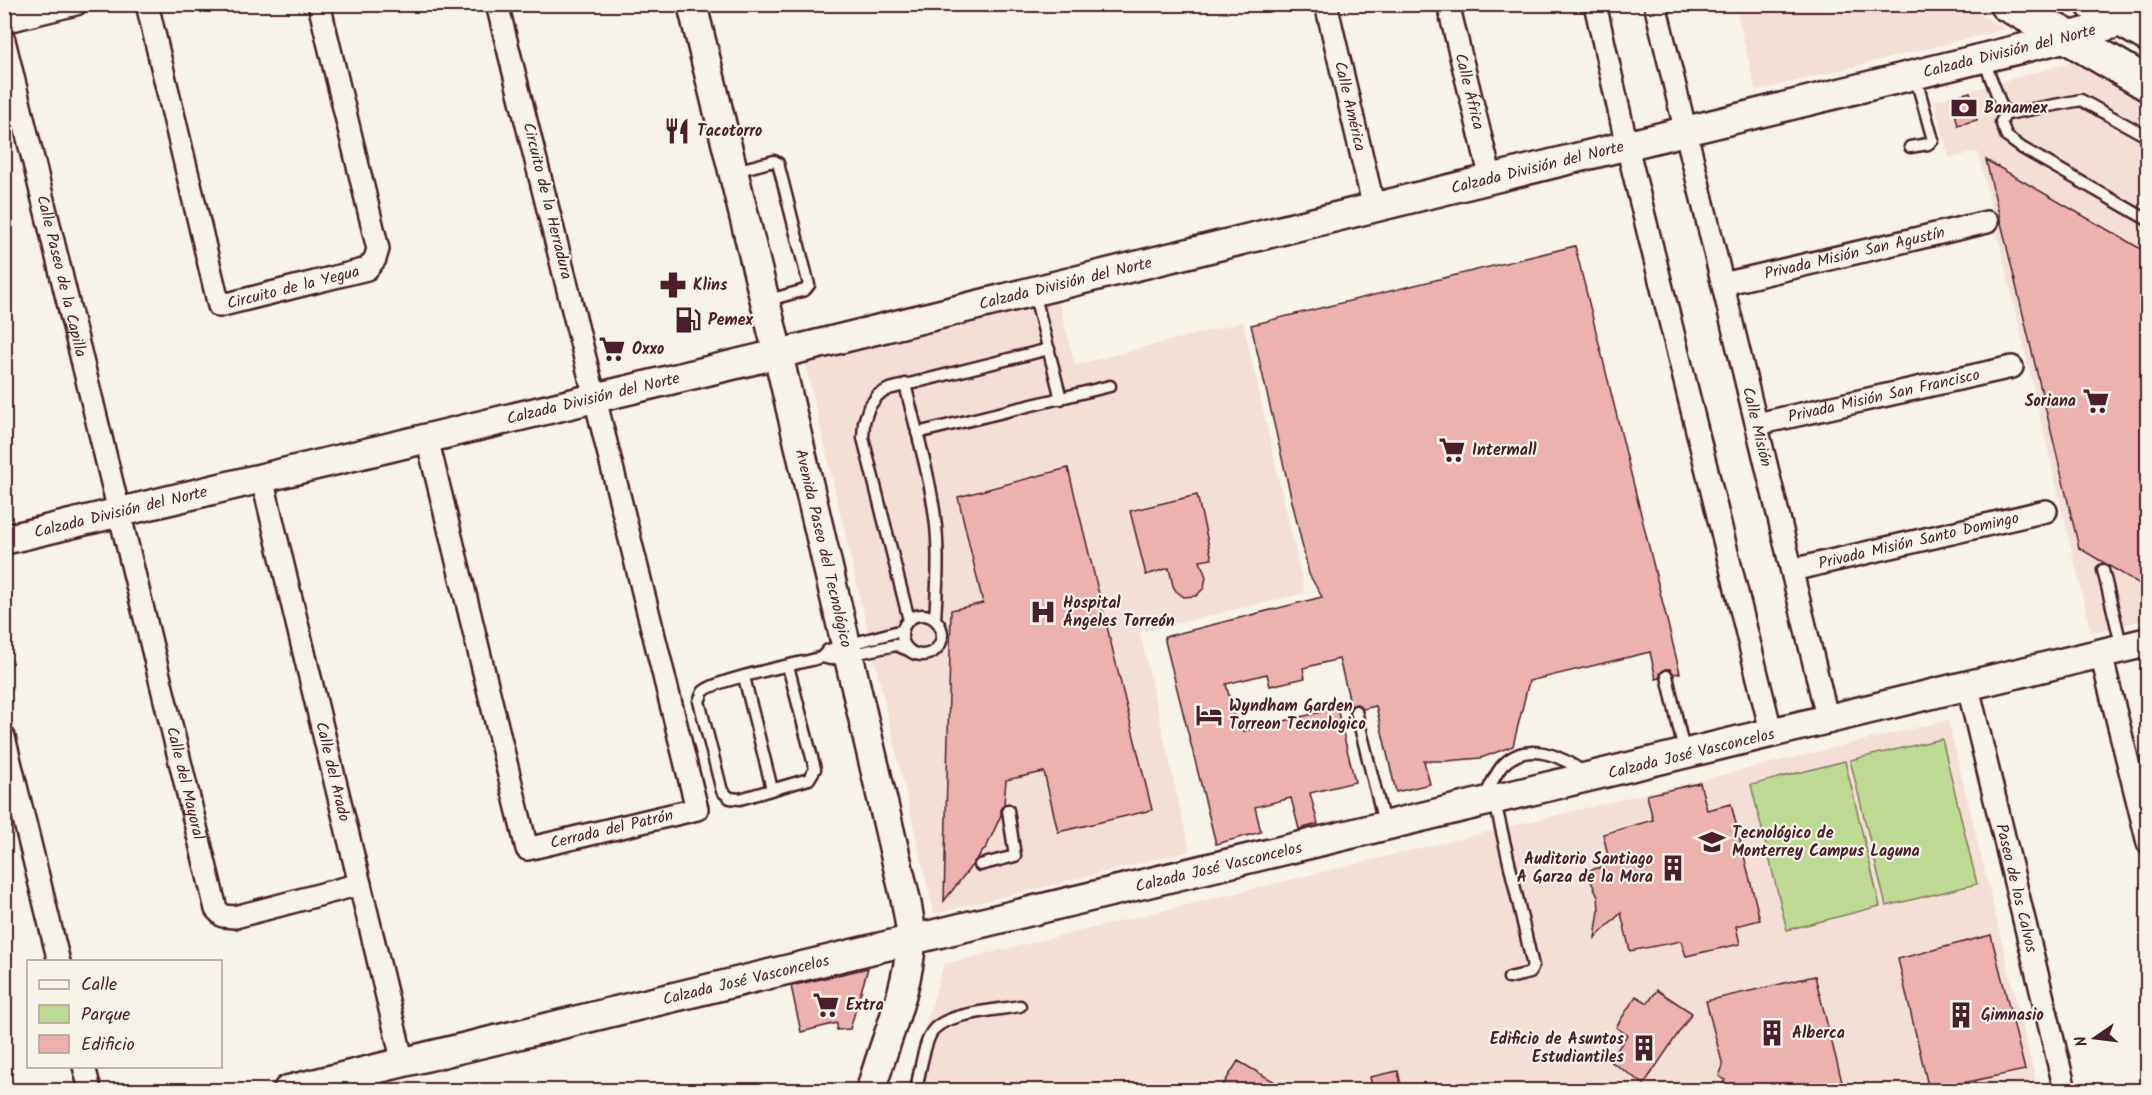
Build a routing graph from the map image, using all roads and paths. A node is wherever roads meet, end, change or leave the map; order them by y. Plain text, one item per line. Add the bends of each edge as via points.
1 (76, 4) edge
2 (147, 4) edge
3 (319, 4) edge
4 (497, 4) edge
5 (692, 4) edge
6 (1326, 4) edge
7 (1448, 4) edge
8 (1595, 4) edge
9 (1655, 4) edge
10 (2006, 4) edge
11 (2093, 4) edge
12 (4, 22) edge
13 (2136, 28) edge
14 (2067, 37) junction
15 (4, 40) edge
16 (1983, 58) junction
17 (1915, 75) junction
18 (2148, 84) edge
19 (2005, 115) junction
20 (1686, 131) junction
21 (2148, 137) edge
22 (1627, 146) junction
23 (1910, 147) dead end
24 (733, 171) junction
25 (1491, 179) junction
26 (1374, 208) junction
27 (2148, 220) edge
28 (1987, 222) dead end
29 (1723, 284) junction
30 (1034, 291) junction
31 (765, 301) junction
32 (1049, 349) junction
33 (778, 354) junction
34 (2012, 368) dead end
35 (905, 384) junction
36 (1110, 387) dead end
37 (596, 398) junction
38 (1061, 399) junction
39 (1757, 424) junction
40 (917, 433) junction
41 (428, 438) junction
42 (262, 478) junction
43 (2046, 511) dead end
44 (120, 512) junction
45 (4, 540) edge
46 (1792, 570) junction
47 (2103, 570) dead end
48 (935, 619) junction
49 (909, 620) junction
50 (903, 630) junction
51 (2124, 648) edge
52 (911, 651) junction
53 (839, 652) junction
54 (788, 666) junction
55 (1667, 676) dead end
56 (744, 677) junction
57 (1968, 687) junction
58 (1356, 711) dead end
59 (1828, 721) junction
60 (1772, 735) junction
61 (4, 737) edge
62 (1685, 756) junction
63 (1590, 778) junction
64 (772, 789) junction
65 (1488, 803) junction
66 (1008, 810) dead end
67 (1385, 827) junction
68 (2148, 843) edge
69 (980, 865) dead end
70 (360, 884) junction
71 (912, 940) junction
72 (59, 960) edge
73 (1509, 978) dead end
74 (1020, 1006) dead end
75 (403, 1063) junction
76 (84, 1068) edge
77 (90, 1090) edge
78 (288, 1090) edge
79 (871, 1090) edge
80 (916, 1090) edge
81 (2065, 1090) edge

1 - 12 street
2 - 3 street, Circuito de la Yegua via 219,306 367,269 375,259 378,249
4 - 37 street, Circuito de la Herradura
5 - 24 main road, Avenida Paseo del Tecnológico
6 - 26 street, Calle América
7 - 25 street, Calle África
8 - 22 street
9 - 20 street, Calle Misión
10 - 14 main road
11 - 13 main road
13 - 14 main road, Calzada División del Norte
14 - 16 main road, Calzada División del Norte
14 - 18 main road
15 - 44 street, Calle Paseo de la Capilla
16 - 17 main road, Calzada División del Norte
16 - 19 lane
17 - 20 main road, Calzada División del Norte
17 - 23 lane via 1933,140
19 - 21 lane via 2081,100
19 - 27 lane via 2001,122 2007,137
20 - 22 main road, Calzada División del Norte
20 - 29 street, Calle Misión
22 - 25 main road, Calzada División del Norte
22 - 60 street
24 - 31 main road, Avenida Paseo del Tecnológico
24 - 31 lane via 778,163 809,285 805,290
25 - 26 main road, Calzada División del Norte
26 - 30 main road, Calzada División del Norte
28 - 29 street, Privada Misión San Agustín
29 - 39 street, Calle Misión
30 - 32 lane
30 - 33 main road, Calzada División del Norte
31 - 33 main road, Avenida Paseo del Tecnológico
32 - 35 lane
32 - 38 lane
33 - 37 main road, Calzada División del Norte
33 - 53 main road, Avenida Paseo del Tecnológico
34 - 39 street, Privada Misión San Francisco
35 - 40 lane
35 - 49 lane via 889,388 869,406 863,438
36 - 38 lane
37 - 41 main road, Calzada División del Norte
37 - 41 street, Cerrada del Patrón via 697,808 527,849
38 - 40 lane
39 - 46 street, Calle Misión
40 - 48 lane via 936,523
41 - 42 main road, Calzada División del Norte
42 - 44 main road, Calzada División del Norte
42 - 70 street, Calle del Arado
43 - 46 street, Privada Misión Santo Domingo
44 - 45 main road, Calzada División del Norte
44 - 70 street, Calle del Mayoral via 216,909 223,916 235,917
46 - 59 street, Calle Misión
47 - 51 lane
48 - 49 lane via 917,615
48 - 52 lane via 941,628 939,647 920,655
49 - 50 lane
50 - 52 lane via 905,645
50 - 53 lane
51 - 57 main road, Calzada José Vasconcelos
51 - 68 street
52 - 53 lane via 896,645
53 - 54 lane
53 - 71 main road, Avenida Paseo del Tecnológico via 906,900
54 - 56 lane
54 - 64 lane via 815,769 809,779
55 - 62 lane
56 - 64 lane
56 - 64 lane via 710,687 702,692 699,701 722,791 730,798 740,799
57 - 59 main road, Calzada José Vasconcelos
57 - 81 street, Paseo de los Calvos
58 - 67 lane
59 - 60 main road, Calzada José Vasconcelos
60 - 62 main road, Calzada José Vasconcelos
61 - 72 street
62 - 63 main road, Calzada José Vasconcelos
63 - 65 main road, Calzada José Vasconcelos
63 - 65 lane via 1549,753 1524,754 1504,765 1490,786
65 - 67 main road, Calzada José Vasconcelos
65 - 73 lane via 1533,966 1530,973
66 - 69 lane via 1015,856
67 - 71 main road, Calzada José Vasconcelos
70 - 75 street, Calle del Arado
71 - 75 main road, Calzada José Vasconcelos
71 - 79 main road, Avenida Paseo del Tecnológico via 905,981
74 - 80 lane via 951,1018 936,1026 930,1034
75 - 78 main road, Calzada José Vasconcelos
76 - 77 street

